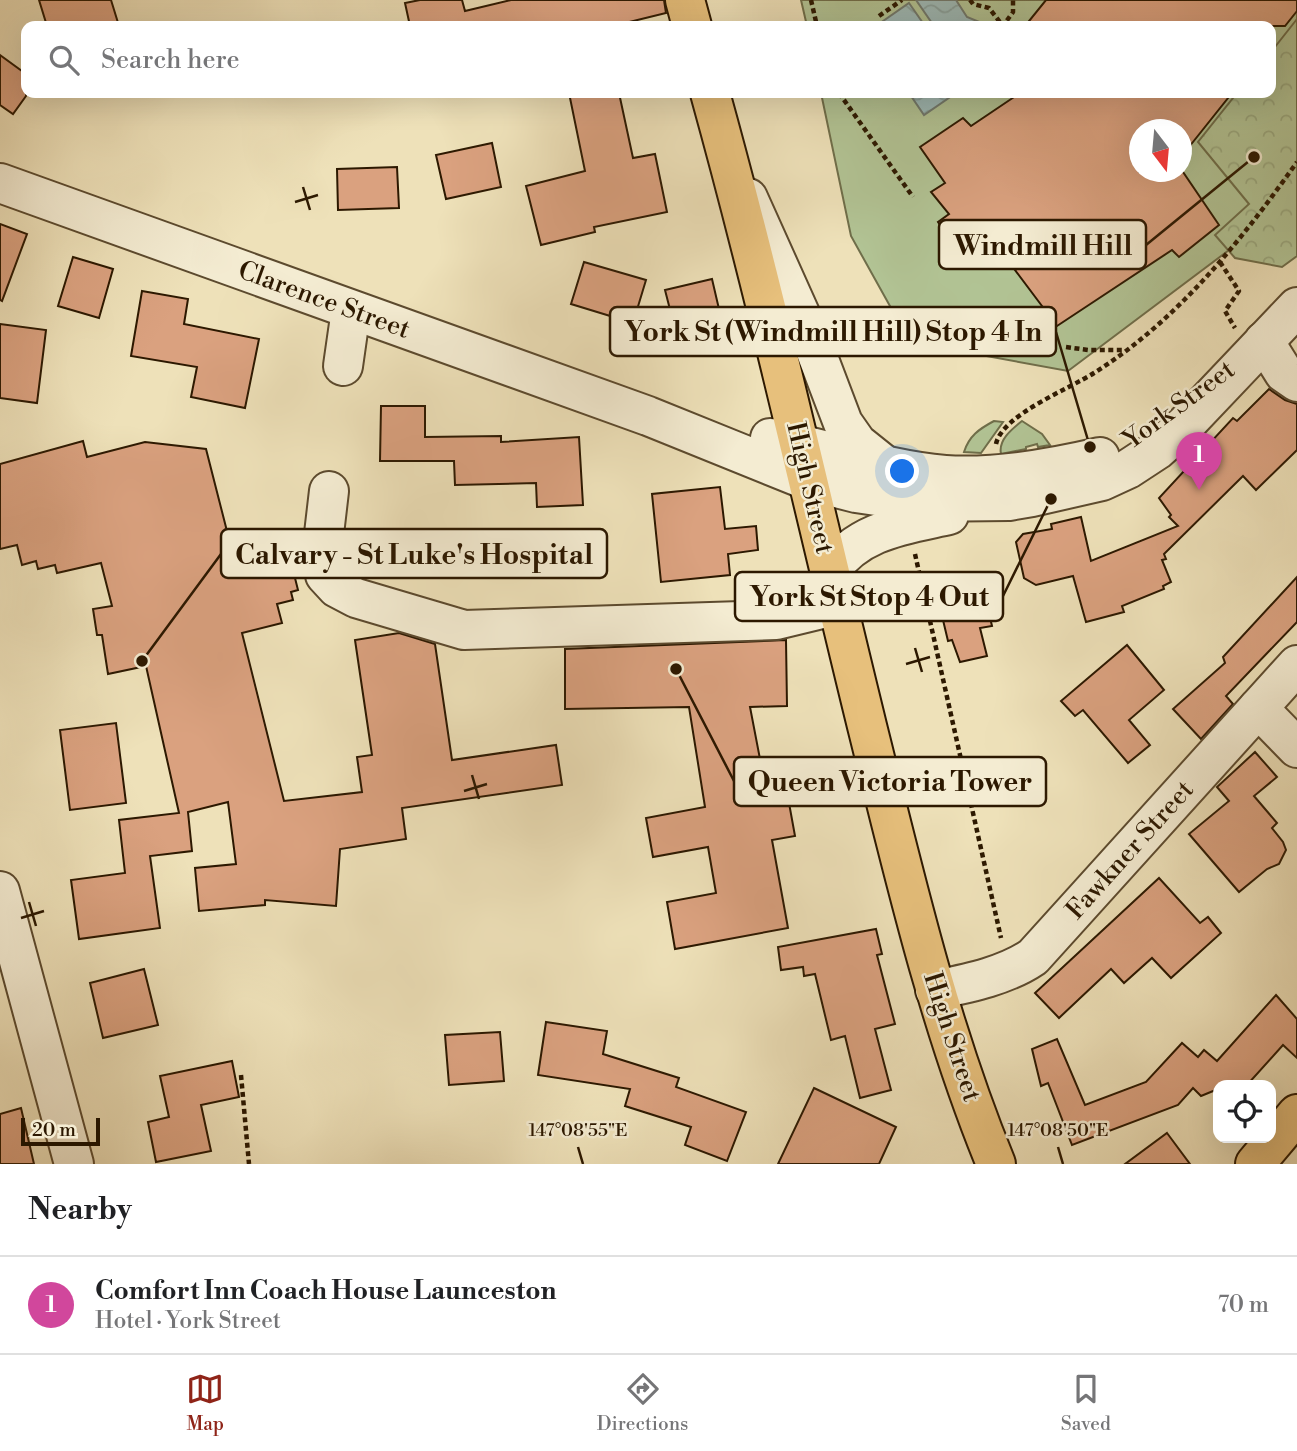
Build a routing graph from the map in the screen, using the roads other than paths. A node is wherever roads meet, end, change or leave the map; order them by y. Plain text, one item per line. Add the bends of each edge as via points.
1 (685, 0) edge
2 (691, 21) edge
3 (711, 98) edge
4 (727, 155) junction
5 (0, 183) edge
6 (1297, 307) edge
7 (351, 310) junction
8 (1251, 337) junction
9 (343, 366) dead end
10 (1297, 382) edge
11 (648, 416) junction
12 (800, 443) junction
13 (887, 466) junction
14 (809, 481) junction
15 (329, 491) dead end
16 (1009, 501) junction
17 (834, 588) junction
18 (1297, 665) edge
19 (1258, 708) junction
20 (1297, 748) edge
21 (0, 891) edge
22 (935, 990) junction
23 (1297, 1114) edge
24 (74, 1164) edge
25 (996, 1164) edge
26 (1255, 1164) edge

1 - 2 main road
3 - 4 main road, High Street
4 - 12 main road, High Street
4 - 13 street via 793,296 843,423 857,443
5 - 7 street, Clarence Street
6 - 8 street, York Street
7 - 9 street
7 - 11 street, Clarence Street
8 - 10 street
8 - 13 street, York Street via 1167,417 1105,456 970,475
8 - 16 street, York Street via 1185,425 1157,450 1102,481
11 - 12 street, Clarence Street
11 - 14 street, Clarence Street
12 - 13 street, York Street
12 - 14 main road, High Street
14 - 16 street, York Street via 917,502
14 - 17 main road, High Street
15 - 17 street via 322,551 325,575 337,588 356,598 464,630 776,620
16 - 17 street via 882,531 848,549
17 - 22 main road, High Street
18 - 19 street, Fawkner Street
19 - 20 street
19 - 22 street, Fawkner Street via 1033,957 976,981
21 - 24 street
22 - 25 main road, High Street
23 - 26 main road

